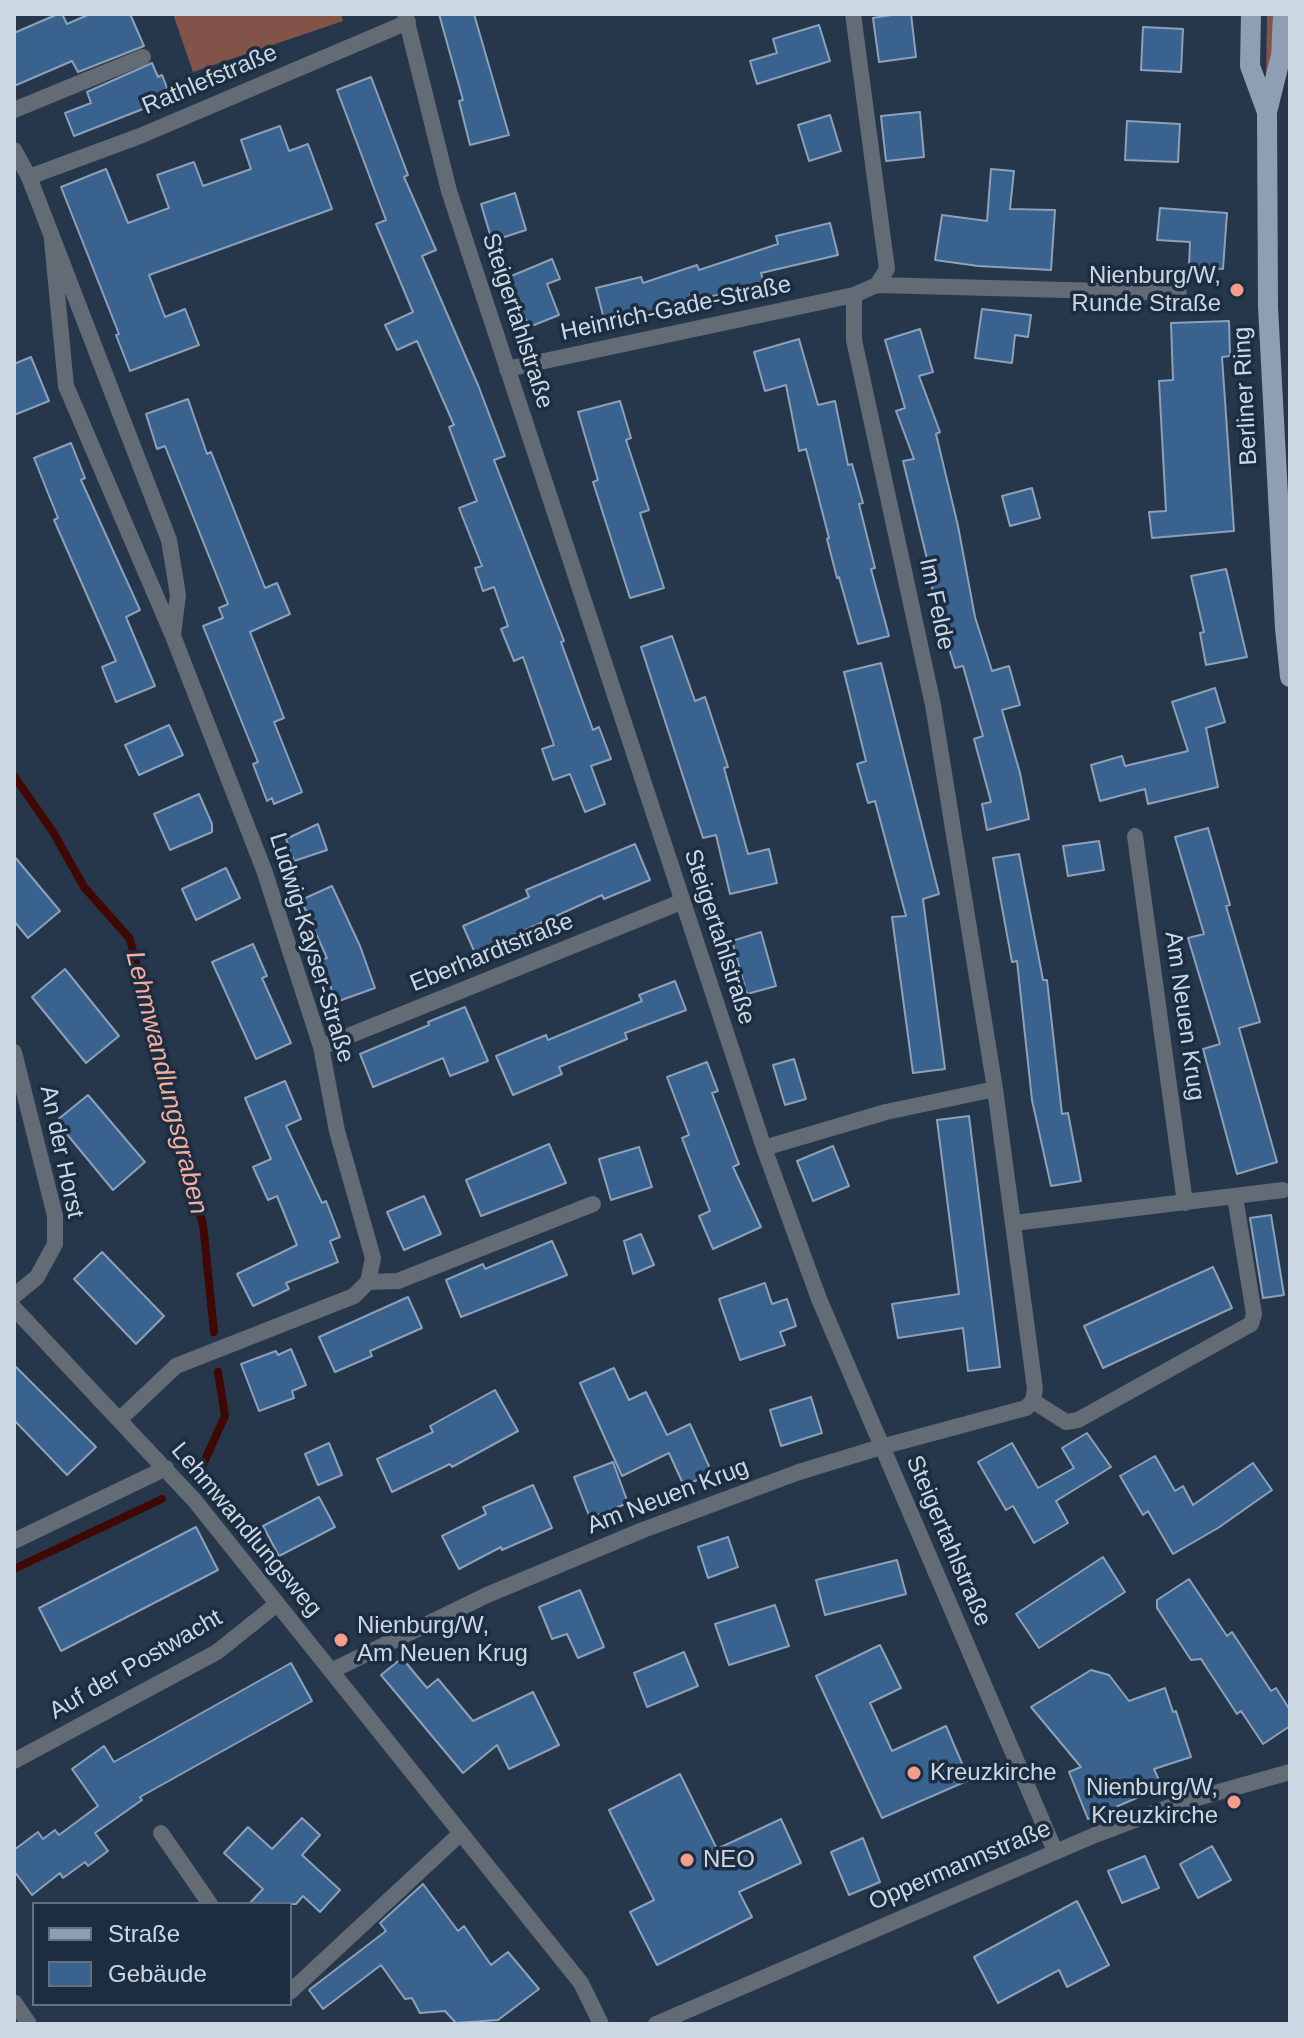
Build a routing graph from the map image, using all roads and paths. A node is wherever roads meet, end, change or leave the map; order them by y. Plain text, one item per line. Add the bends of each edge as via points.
1 (853, 14) edge
2 (1251, 14) edge
3 (1283, 14) edge
4 (407, 18) edge
5 (143, 57) dead end
6 (14, 110) edge
7 (1267, 112) junction
8 (14, 150) edge
9 (29, 177) junction
10 (52, 241) junction
11 (877, 285) junction
12 (1179, 293) dead end
13 (854, 295) junction
14 (507, 369) junction
15 (1283, 489) edge
16 (173, 636) junction
17 (1290, 677) edge
18 (1135, 836) dead end
19 (681, 902) junction
20 (321, 1047) junction
21 (14, 1052) edge
22 (995, 1089) junction
23 (764, 1148) junction
24 (1283, 1190) dead end
25 (1235, 1197) junction
26 (1185, 1203) junction
27 (593, 1204) dead end
28 (1014, 1223) junction
29 (368, 1282) junction
30 (14, 1296) edge
31 (14, 1308) edge
32 (1033, 1401) junction
33 (120, 1419) junction
34 (881, 1447) junction
35 (166, 1468) junction
36 (14, 1541) edge
37 (277, 1604) junction
38 (331, 1671) junction
39 (14, 1761) edge
40 (1290, 1772) edge
41 (161, 1833) dead end
42 (461, 1833) junction
43 (1055, 1851) junction
44 (209, 1902) edge
45 (292, 1990) edge
46 (14, 2002) edge
47 (29, 2024) edge
48 (601, 2024) edge
49 (656, 2024) edge

1 - 11 street via 887,269
2 - 7 main road, Berliner Ring via 1250,66
3 - 7 main road, Berliner Ring via 1281,55
4 - 9 street, Rathlefstraße via 140,136
4 - 14 street, Steigertahlstraße via 449,191
5 - 6 street
7 - 15 main road, Berliner Ring via 1268,307
8 - 9 street, Ludwig-Kayser-Straße
9 - 10 street, Ludwig-Kayser-Straße
10 - 16 street, Ludwig-Kayser-Straße via 66,386
10 - 16 street, Ludwig-Kayser-Straße via 169,540 178,595
11 - 12 street
11 - 13 street
13 - 14 street, Heinrich-Gade-Straße
13 - 22 street, Im Felde via 854,340 933,705
14 - 19 street, Steigertahlstraße
15 - 17 main road, Berliner Ring
16 - 20 street, Ludwig-Kayser-Straße via 264,870
18 - 26 street, Am Neuen Krug
19 - 20 street, Eberhardtstraße
19 - 23 street, Steigertahlstraße
20 - 29 street, Ludwig-Kayser-Straße via 337,1131 373,1258
21 - 30 street, An der Horst via 55,1216 55,1244 37,1277
22 - 23 street via 886,1112
22 - 28 street, Im Felde
23 - 34 street, Steigertahlstraße
24 - 25 street
25 - 26 street
25 - 32 street via 1254,1314 1251,1324 1078,1420 1066,1422
26 - 28 street
27 - 29 street via 398,1281
28 - 32 street
29 - 33 street via 354,1296 176,1366
31 - 33 street, Lehmwandlungsweg
32 - 34 street, Am Neuen Krug via 1026,1408
33 - 35 street, Lehmwandlungsweg
34 - 38 street, Am Neuen Krug via 643,1530 487,1595
34 - 43 street, Steigertahlstraße
35 - 36 street
35 - 37 street, Lehmwandlungsweg
37 - 38 street, Lehmwandlungsweg
37 - 39 street, Auf der Postwacht via 217,1652
38 - 42 street, Lehmwandlungsweg
40 - 43 street, Oppermannstraße via 1183,1802
41 - 44 street
42 - 45 street
42 - 48 street, Lehmwandlungsweg via 581,1983
43 - 49 street, Oppermannstraße
46 - 47 street

